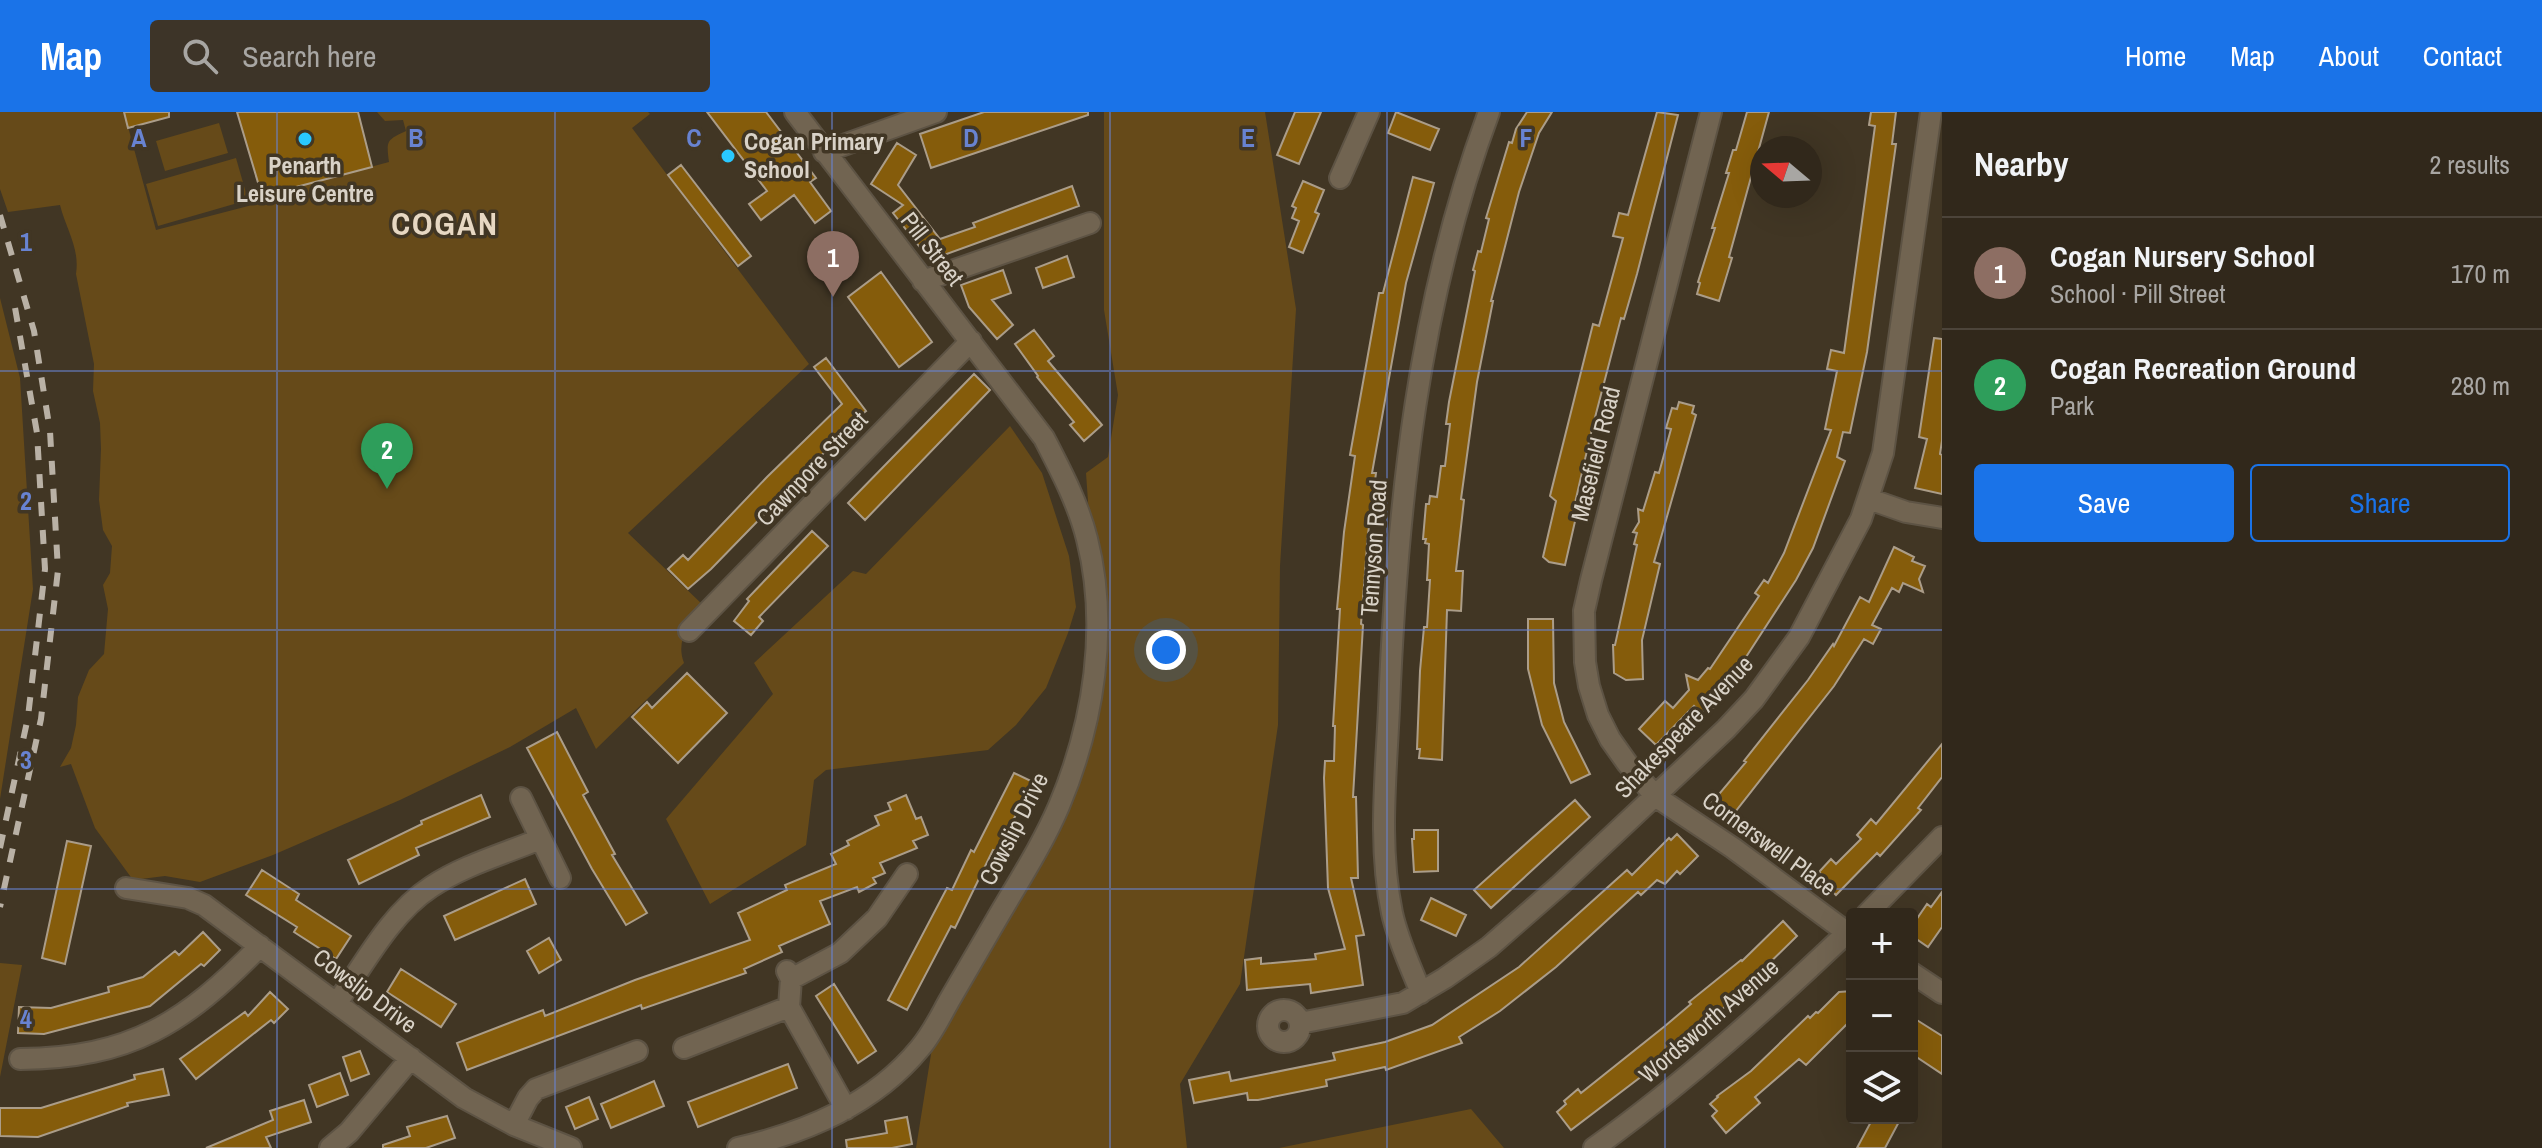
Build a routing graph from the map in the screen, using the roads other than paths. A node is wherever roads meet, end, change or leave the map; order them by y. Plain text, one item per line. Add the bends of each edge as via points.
1 (795, 112) edge
2 (936, 112) edge
3 (1369, 112) edge
4 (1489, 112) edge
5 (1711, 112) edge
6 (1931, 112) edge
7 (824, 152) junction
8 (1340, 178) dead end
9 (1090, 223) dead end
10 (923, 281) junction
11 (971, 341) junction
12 (1869, 499) junction
13 (1942, 518) edge
14 (689, 631) dead end
15 (1655, 796) junction
16 (521, 798) dead end
17 (1942, 837) edge
18 (540, 839) junction
19 (907, 874) dead end
20 (560, 878) dead end
21 (126, 888) dead end
22 (1873, 908) edge
23 (1846, 927) edge
24 (1846, 936) edge
25 (260, 946) junction
26 (1918, 977) edge
27 (1421, 993) junction
28 (1942, 993) edge
29 (337, 1003) junction
30 (789, 1007) junction
31 (1300, 1023) dead end
32 (684, 1048) dead end
33 (637, 1051) dead end
34 (411, 1058) junction
35 (20, 1059) dead end
36 (846, 1109) junction
37 (514, 1125) junction
38 (330, 1148) edge
39 (571, 1148) edge
40 (738, 1148) edge
41 (1594, 1148) edge

1 - 7 street, Pill Street
2 - 7 street
3 - 8 street
4 - 27 street, Tennyson Road via 1461,194 1422,357 1398,554 1386,854 1393,914
5 - 15 street, Masefield Road via 1584,611 1585,662 1598,715
6 - 12 street, Shakespeare Avenue via 1889,419
7 - 10 street, Pill Street
9 - 10 street
10 - 11 street, Pill Street
11 - 14 street, Cawnpore Street
11 - 36 street, Cowslip Drive via 1044,438 1077,506 1087,539 1098,623 1089,709 1059,808 929,1036 890,1079
12 - 13 street
12 - 15 street, Shakespeare Avenue via 1823,594 1775,671 1726,729
15 - 23 street, Cornerswell Place
15 - 27 street, Shakespeare Avenue via 1515,925
16 - 18 street
17 - 22 street
18 - 20 street
18 - 29 street via 450,876 414,900
19 - 30 street via 877,918 840,953 789,975
21 - 25 street, Cowslip Drive via 188,898
24 - 41 street, Wordsworth Avenue via 1680,1082
25 - 29 street, Cowslip Drive
25 - 35 street via 208,996 161,1029 102,1050
26 - 28 street
27 - 31 street, Shakespeare Avenue via 1387,1007
29 - 34 street, Cowslip Drive
30 - 32 street
30 - 36 street
33 - 37 street via 536,1089
34 - 37 street, Cowslip Drive via 464,1098
34 - 38 street
36 - 40 street, Cowslip Drive
37 - 39 street, Cowslip Drive

